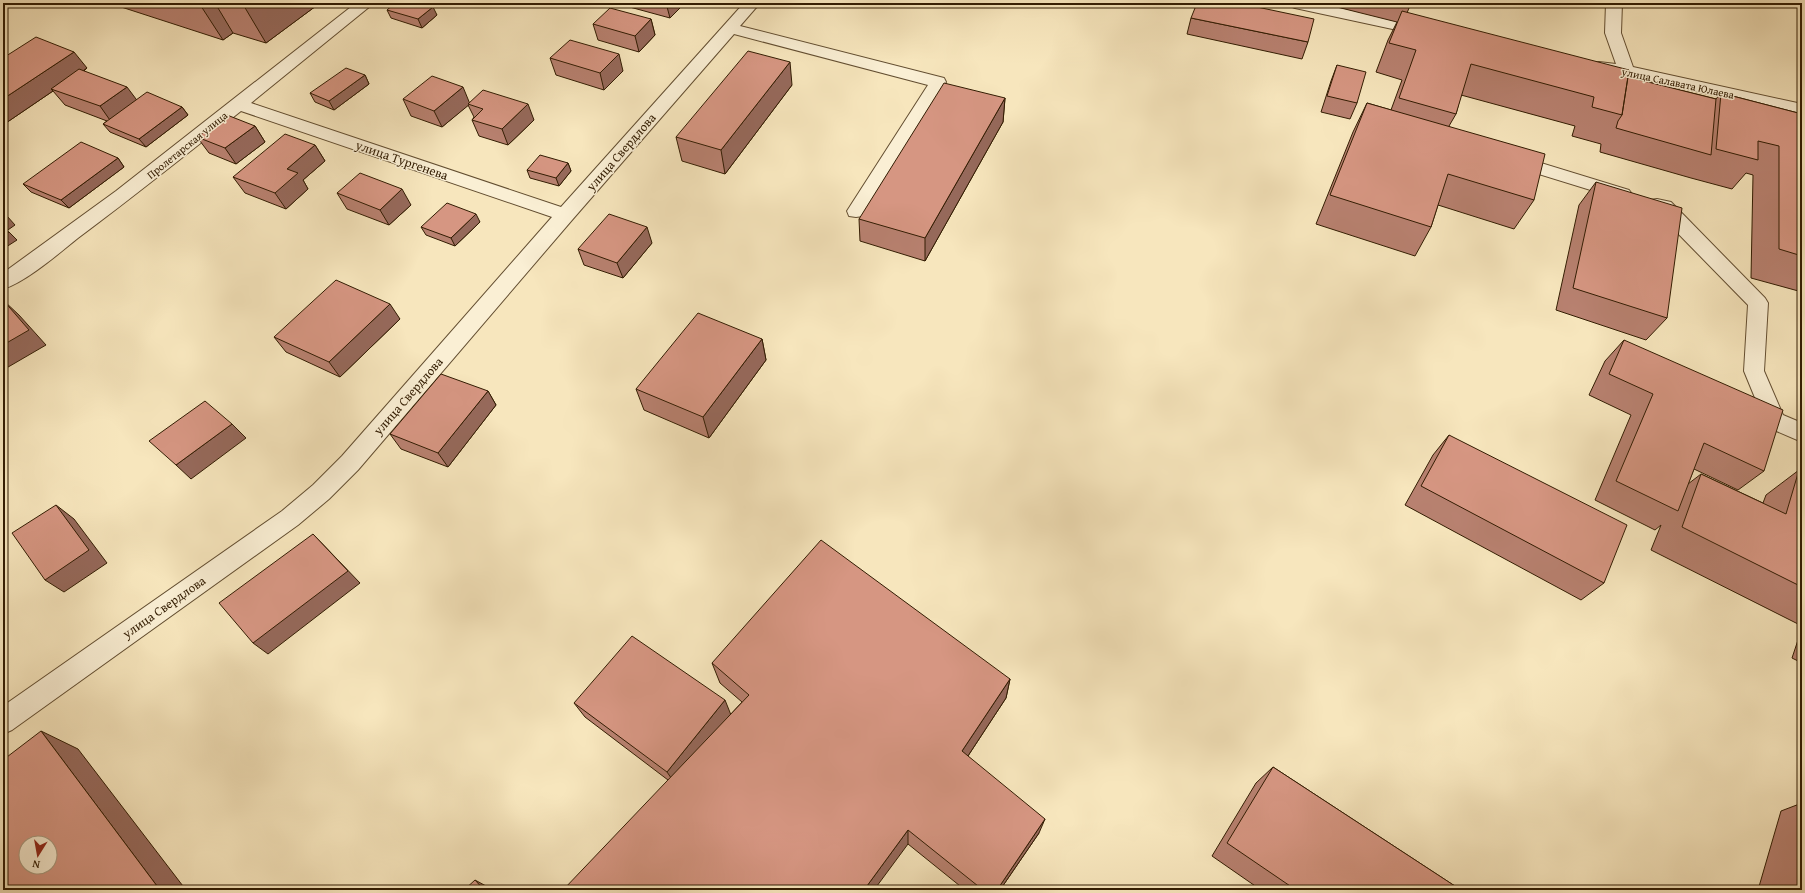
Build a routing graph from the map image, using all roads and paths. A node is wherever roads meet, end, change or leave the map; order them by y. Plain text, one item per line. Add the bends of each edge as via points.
1 (366, 3) edge
2 (752, 3) edge
3 (1295, 3) edge
4 (1614, 3) edge
5 (730, 28) junction
6 (1441, 34) edge
7 (1588, 66) edge
8 (1626, 71) junction
9 (238, 104) junction
10 (1802, 109) edge
11 (1496, 155) edge
12 (856, 211) dead end
13 (565, 215) junction
14 (3, 282) edge
15 (1802, 433) edge
16 (3, 721) edge

1 - 9 street, Пролетарская улица
2 - 5 street, улица Свердлова
3 - 6 street
4 - 8 street via 1613,33
5 - 12 street via 945,84
5 - 13 street, улица Свердлова
7 - 8 street, улица Салавата Юлаева
8 - 10 street, улица Салавата Юлаева
9 - 13 street, улица Тургенева
9 - 14 street, Пролетарская улица via 134,188
11 - 15 street via 1664,207 1758,303 1754,371 1775,421
13 - 16 street, улица Свердлова via 350,463 321,492 283,522

